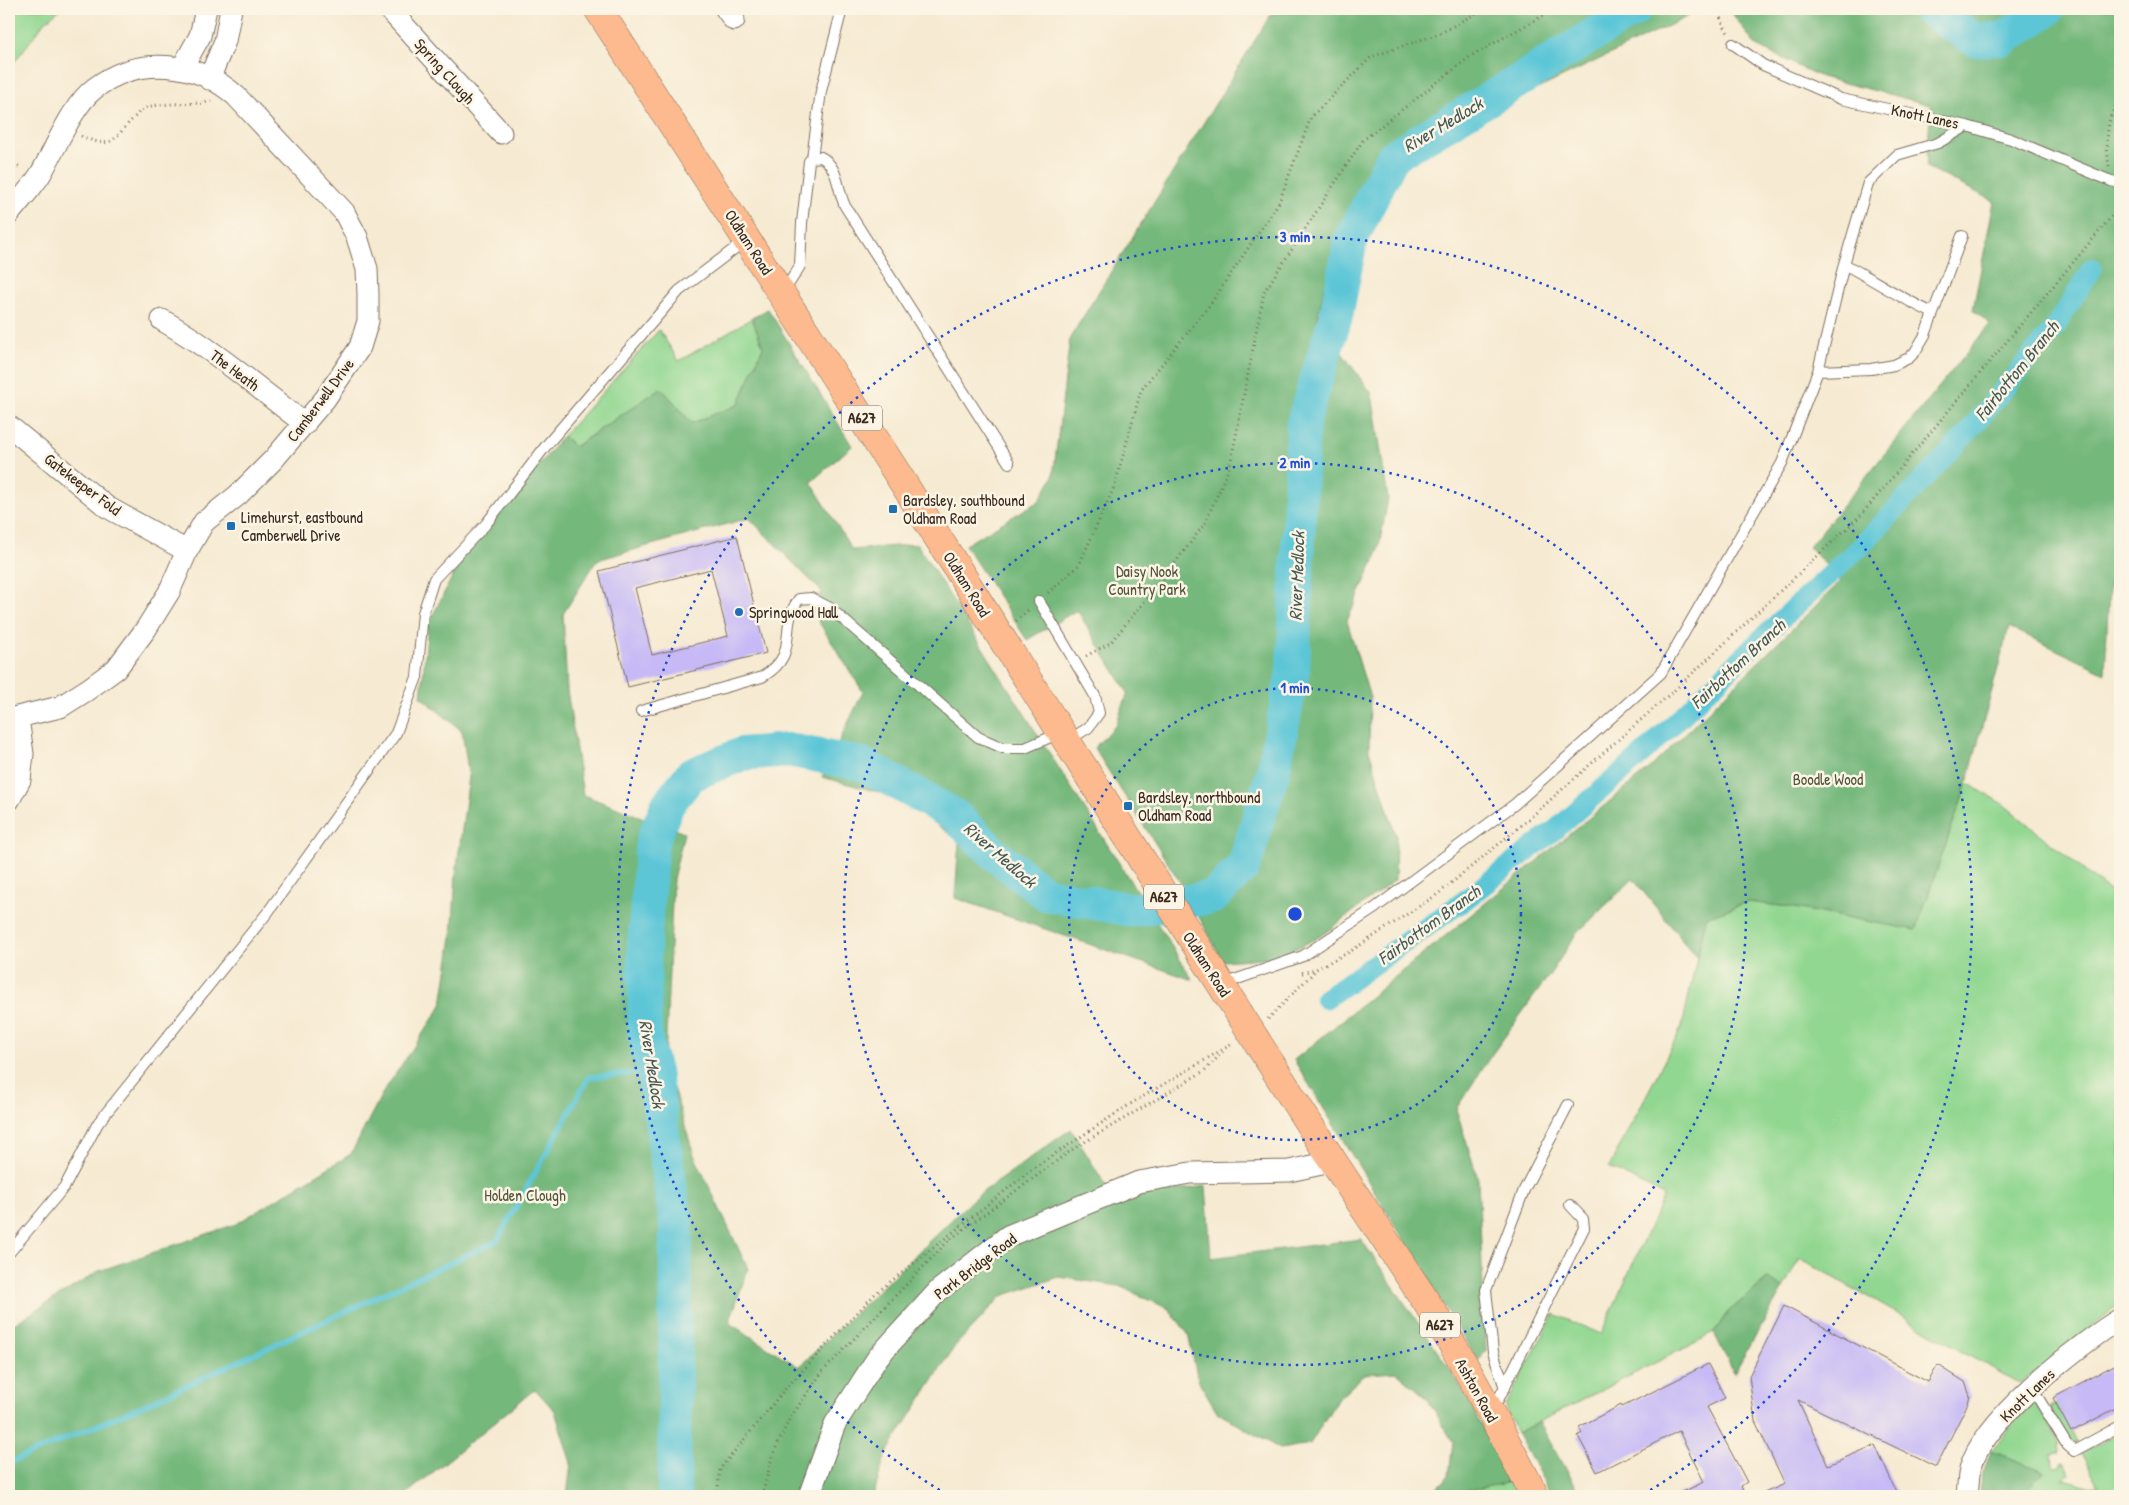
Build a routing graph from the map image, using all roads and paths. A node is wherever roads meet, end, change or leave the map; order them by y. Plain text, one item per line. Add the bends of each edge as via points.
1 (206, 9) edge
2 (231, 9) edge
3 (389, 9) edge
4 (598, 9) edge
5 (842, 9) edge
6 (1482, 9) edge
7 (1555, 9) edge
8 (1716, 9) edge
9 (1733, 44) joint
10 (182, 68) junction
11 (218, 84) junction
12 (2120, 100) edge
13 (1967, 126) junction
14 (65, 128) junction
15 (501, 134) dead end
16 (812, 158) junction
17 (2116, 182) edge
18 (2120, 202) edge
19 (9, 214) edge
20 (1962, 236) dead end
21 (747, 240) junction
22 (1844, 264) junction
23 (782, 294) junction
24 (1933, 313) junction
25 (162, 320) dead end
26 (1818, 371) junction
27 (305, 424) junction
28 (9, 426) edge
29 (1009, 463) dead end
30 (187, 551) junction
31 (1039, 601) junction
32 (1000, 636) junction
33 (1075, 662) junction
34 (641, 711) dead end
35 (14, 718) edge
36 (1064, 737) junction
37 (9, 800) edge
38 (1213, 974) junction
39 (1266, 1020) dead end
40 (1237, 1041) dead end
41 (1568, 1105) dead end
42 (1331, 1162) junction
43 (1570, 1205) dead end
44 (9, 1253) edge
45 (2120, 1319) edge
46 (1505, 1388) junction
47 (2032, 1388) junction
48 (1491, 1414) junction
49 (2120, 1426) edge
50 (717, 1496) edge
51 (808, 1496) edge
52 (1535, 1496) edge
53 (1967, 1496) edge

1 - 10 street via 200,36
2 - 11 street
3 - 15 street, Spring Clough
4 - 21 highway, Oldham Road / A627
5 - 16 lane via 821,91
6 - 31 path via 1441,32 1372,56 1311,117 1279,202 1209,306 1141,390 1115,485 1079,565
7 - 33 path via 1471,56 1363,140 1264,292 1230,466 1204,525 1110,642
8 - 9 path
9 - 13 lane, Knott Lanes via 1763,65 1841,99
10 - 11 street, Camberwell Drive
10 - 14 street, Camberwell Drive via 159,65 112,78 95,88
11 - 14 path via 214,100 144,108 110,142 90,140
11 - 27 street, Camberwell Drive via 344,212 357,236 367,269 368,321 360,347
12 - 17 path via 2114,107 2106,143
13 - 17 lane, Knott Lanes via 2011,139
13 - 22 lane via 1938,143 1897,154 1868,183
14 - 19 street, Camberwell Drive via 39,176
16 - 23 lane via 807,169 800,266
16 - 29 lane via 823,158 835,173 845,206
18 - 39 path via 2113,215 1861,515 1678,686 1523,824 1438,894 1351,951 1316,969
20 - 24 lane
21 - 23 highway, Oldham Road / A627
21 - 44 lane via 679,291 545,448 486,524 434,578 423,613 418,677 396,734 268,912 98,1123 65,1186
22 - 24 lane
22 - 26 lane
23 - 32 highway, Oldham Road / A627
24 - 26 lane via 1925,335 1909,358 1894,365 1871,369
25 - 27 street, The Heath via 234,368
26 - 38 lane via 1782,463 1661,673 1515,804 1375,908 1303,956
27 - 30 street, Camberwell Drive via 238,495 204,522
28 - 30 street, Gatekeeper Fold via 107,507
30 - 35 street, Camberwell Drive via 169,592 116,669 60,707
31 - 32 path
31 - 33 lane
32 - 36 highway, Oldham Road / A627
33 - 36 lane via 1095,696 1099,713 1088,728
34 - 36 lane via 762,676 775,669 782,662 786,650 792,608 799,599 811,598 830,608 978,737 1003,748 1025,748
35 - 37 street via 23,754 20,780
36 - 38 highway, Oldham Road / A627
38 - 42 highway, Oldham Road / A627, bridge
40 - 50 path via 1132,1103 1035,1167 876,1294 785,1389 720,1469
41 - 46 lane via 1524,1190 1486,1290 1493,1352
42 - 48 highway, Ashton Road / A627 via 1437,1318
42 - 51 street, Park Bridge Road via 1289,1171 1190,1173 1140,1182 1008,1236 939,1290 878,1357 834,1424
43 - 46 lane via 1583,1219 1584,1228
45 - 47 street, Knott Lanes via 2076,1350
46 - 48 lane
47 - 49 lane via 2074,1451
47 - 53 street, Knott Lanes via 1998,1422 1981,1446 1970,1468
48 - 52 highway, Ashton Road / A627

